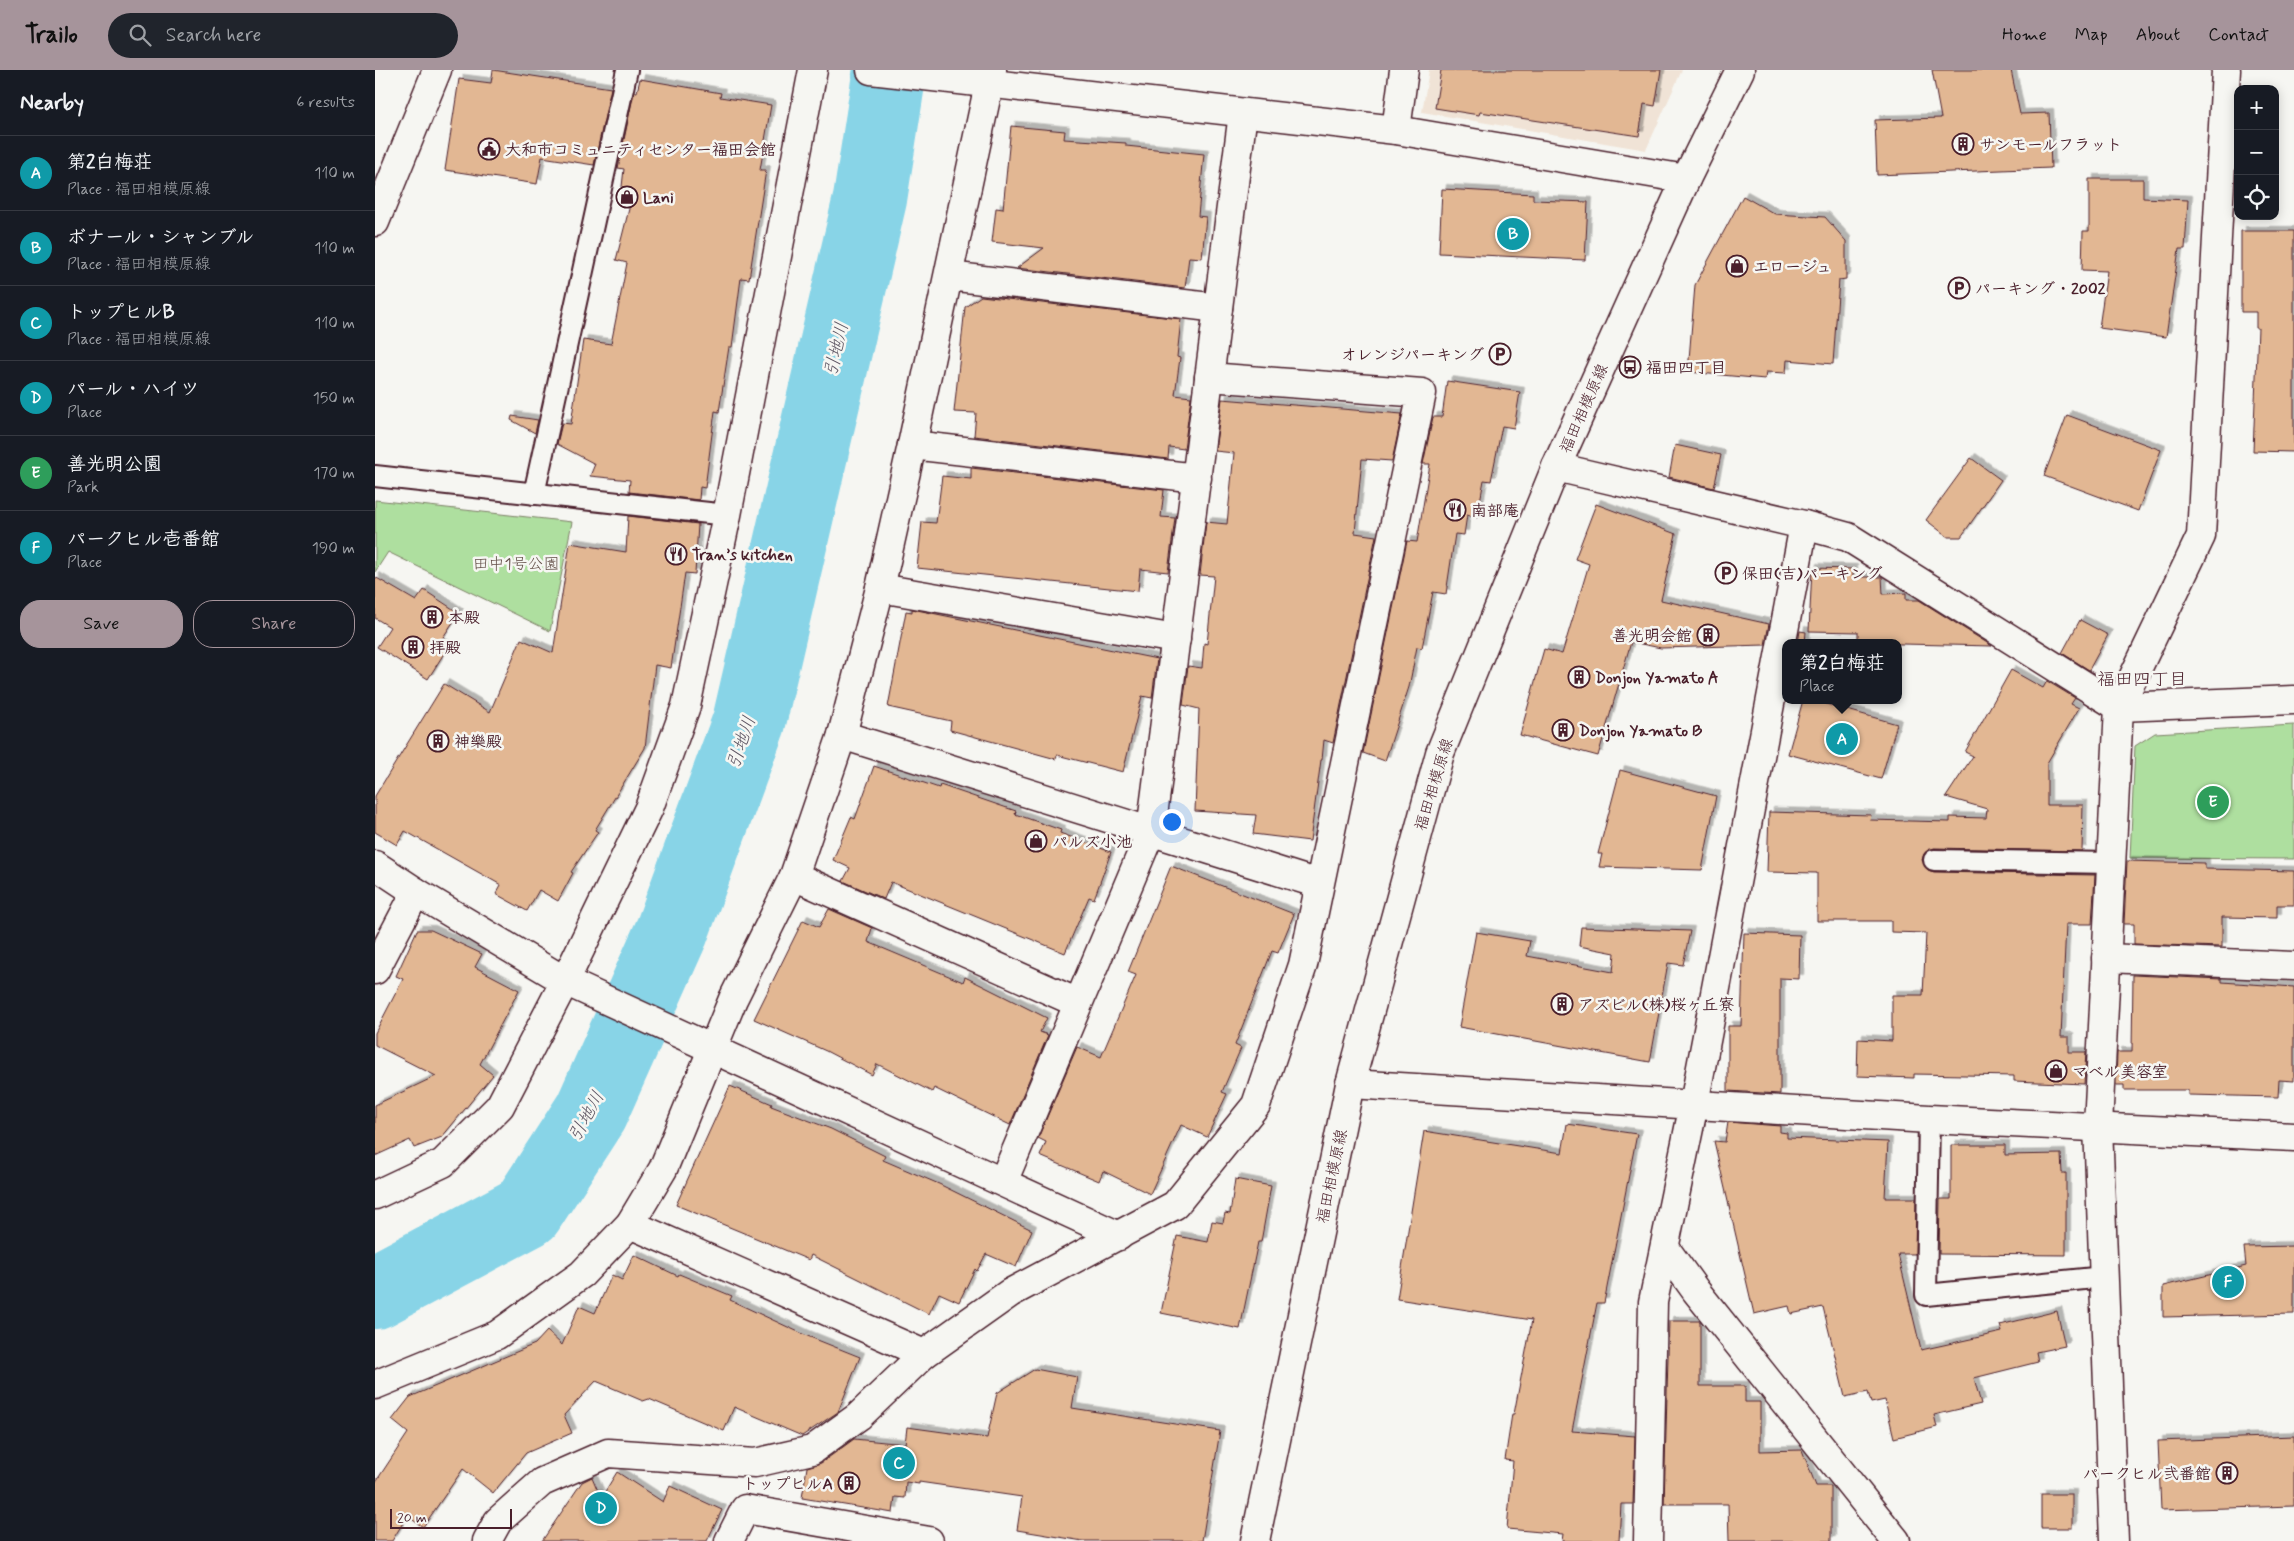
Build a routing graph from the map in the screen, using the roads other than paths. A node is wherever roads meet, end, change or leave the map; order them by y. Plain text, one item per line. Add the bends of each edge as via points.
1 (437, 70) edge
2 (627, 70) edge
3 (813, 70) edge
4 (871, 70) edge
5 (1404, 70) edge
6 (1740, 70) edge
7 (2226, 70) edge
8 (991, 77) edge
9 (1243, 113) junction
10 (1396, 130) junction
11 (1685, 179) junction
12 (375, 222) edge
13 (949, 276) junction
14 (1218, 308) junction
15 (1209, 377) junction
16 (912, 445) junction
17 (1556, 467) junction
18 (375, 476) edge
19 (1197, 478) junction
20 (535, 494) junction
21 (727, 516) junction
22 (1804, 525) junction
23 (880, 588) junction
24 (1176, 639) junction
25 (1782, 639) edge
26 (1782, 641) edge
27 (2294, 700) edge
28 (2119, 707) junction
29 (842, 735) junction
30 (1151, 831) junction
31 (1934, 860) dead end
32 (2111, 862) junction
33 (375, 865) edge
34 (794, 876) junction
35 (1319, 884) junction
36 (416, 892) junction
37 (2107, 958) junction
38 (2294, 966) edge
39 (375, 970) edge
40 (565, 981) junction
41 (1078, 1003) junction
42 (713, 1049) junction
43 (1350, 1084) junction
44 (1694, 1104) junction
45 (1929, 1119) junction
46 (2098, 1126) junction
47 (2294, 1137) edge
48 (1003, 1182) junction
49 (375, 1195) edge
50 (630, 1224) junction
51 (1119, 1236) junction
52 (1665, 1248) junction
53 (2104, 1277) junction
54 (924, 1354) junction
55 (375, 1385) edge
56 (487, 1541) edge
57 (729, 1541) edge
58 (929, 1541) edge
59 (1255, 1541) edge
60 (1648, 1541) edge
61 (1896, 1541) edge
62 (2114, 1541) edge

1 - 12 street
2 - 20 lane
3 - 21 street
4 - 8 street via 943,79
5 - 10 street
6 - 11 street, 福田相模原線
7 - 28 street via 2201,536
8 - 9 street
8 - 13 street
9 - 10 street
9 - 14 street
10 - 11 street
11 - 17 street, 福田相模原線
13 - 14 street
13 - 16 street
14 - 15 street
15 - 19 street
15 - 35 street via 1421,393
16 - 19 street
16 - 23 street
17 - 22 street
17 - 43 street, 福田相模原線 via 1441,753
18 - 20 lane
19 - 24 street
20 - 21 lane
21 - 40 street via 686,706 649,808
22 - 25 street
22 - 28 street via 1848,537
23 - 24 street
23 - 29 street
24 - 30 street
26 - 44 street
27 - 28 street
28 - 32 street
29 - 30 street
29 - 34 street
30 - 35 street
30 - 41 street
31 - 32 lane
32 - 37 street
33 - 36 street
34 - 41 street
34 - 42 street via 733,999
35 - 51 street via 1303,965 1256,1105 1175,1206
36 - 39 street
36 - 40 street
37 - 38 street
37 - 46 street
40 - 42 street
40 - 49 street via 500,1106 443,1163
41 - 48 street
42 - 48 street
42 - 50 street via 663,1169
43 - 44 street
43 - 59 street, 福田相模原線
44 - 45 street
44 - 52 street
45 - 46 street
45 - 53 lane via 1925,1295
46 - 47 street
46 - 53 street
48 - 51 street
50 - 54 street
50 - 55 street via 582,1274 497,1335
51 - 54 street via 1010,1293
52 - 60 street via 1653,1302
52 - 61 street
53 - 62 street
54 - 56 street via 859,1416 812,1450 755,1463 608,1453 542,1482 498,1521
57 - 58 street via 745,1509

